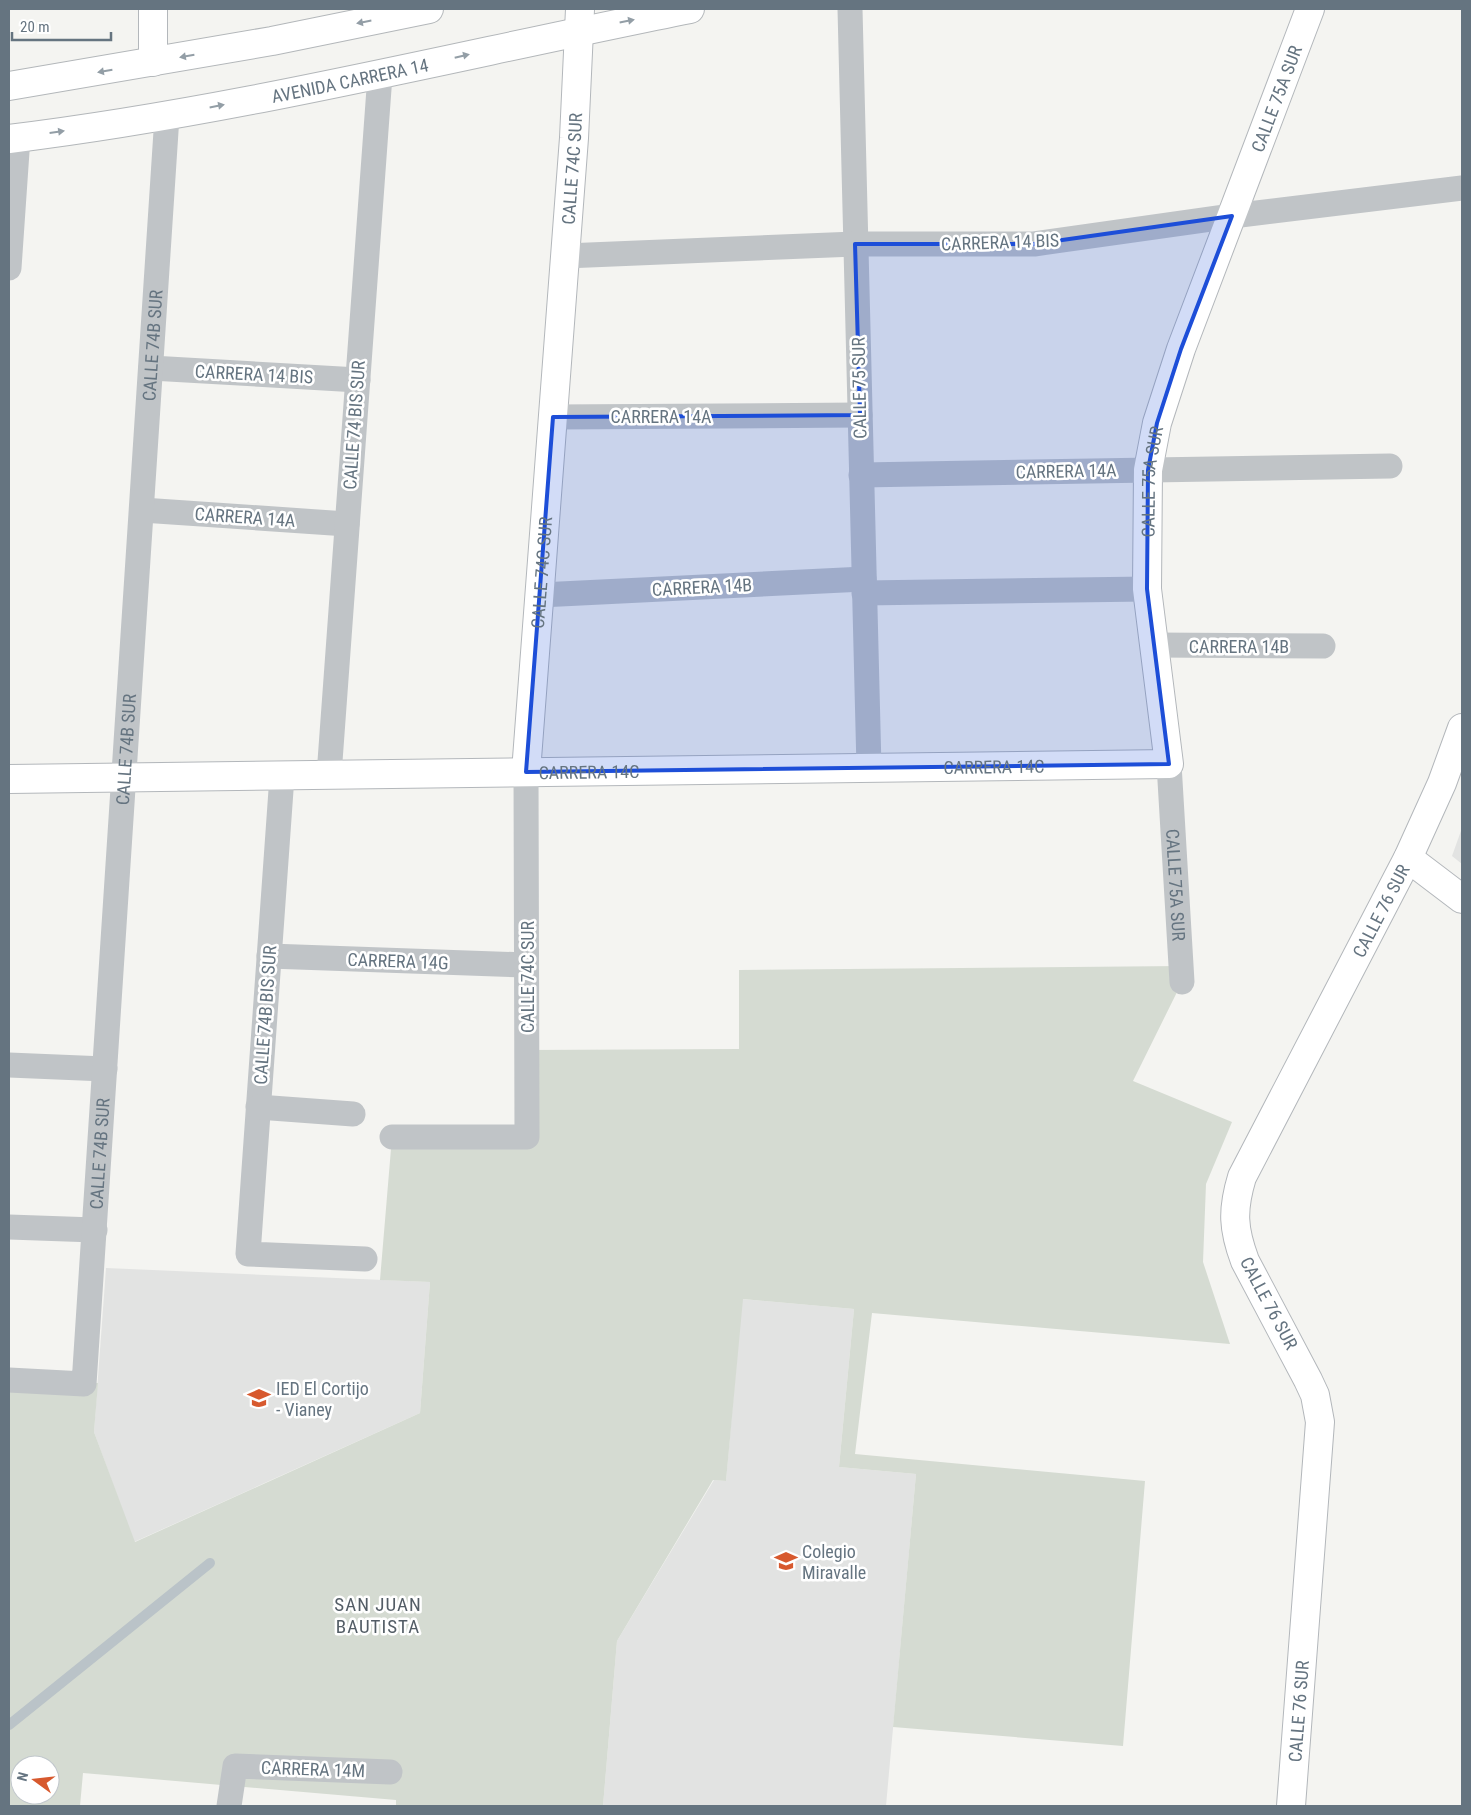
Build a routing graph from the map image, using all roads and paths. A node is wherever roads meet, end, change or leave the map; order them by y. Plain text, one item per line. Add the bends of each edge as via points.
1 (153, 9) edge
2 (429, 9) edge
3 (690, 9) edge
4 (850, 9) edge
5 (1310, 9) edge
6 (579, 20) edge
7 (153, 62) junction
8 (380, 75) junction
9 (9, 86) edge
10 (167, 116) junction
11 (13, 138) edge
12 (1462, 188) edge
13 (1232, 216) junction
14 (856, 244) junction
15 (565, 256) junction
16 (9, 268) edge
17 (151, 368) junction
18 (358, 380) junction
19 (860, 415) junction
20 (553, 416) junction
21 (1390, 466) dead end
22 (1148, 470) junction
23 (862, 475) junction
24 (142, 510) junction
25 (347, 524) junction
26 (864, 586) junction
27 (1147, 589) junction
28 (540, 594) junction
29 (1154, 645) junction
30 (1323, 646) dead end
31 (1462, 728) edge
32 (1169, 764) junction
33 (869, 768) junction
34 (526, 772) junction
35 (329, 775) junction
36 (282, 776) junction
37 (125, 778) junction
38 (9, 779) edge
39 (1408, 858) junction
40 (1462, 899) edge
41 (269, 956) junction
42 (526, 966) junction
43 (1182, 982) dead end
44 (9, 1065) edge
45 (105, 1069) junction
46 (258, 1107) junction
47 (353, 1114) dead end
48 (392, 1137) dead end
49 (9, 1227) edge
50 (95, 1230) junction
51 (365, 1259) dead end
52 (9, 1380) edge
53 (390, 1772) dead end
54 (230, 1806) edge
55 (1291, 1806) edge

1 - 7 street
2 -> 7 street
6 -> 3 street, AVENIDA CARRERA 14
4 - 14 street, CALLE 75 SUR
5 - 13 street, CALLE 75A SUR
8 -> 6 street, AVENIDA CARRERA 14
6 - 15 street, CALLE 74C SUR
7 -> 9 street
10 -> 8 street, AVENIDA CARRERA 14
8 - 18 street, CALLE 74 BIS SUR
11 -> 10 street, AVENIDA CARRERA 14
10 - 17 street, CALLE 74B SUR
11 - 16 street
12 - 13 street, CARRERA 14 BIS
13 - 14 street, CARRERA 14 BIS via 1034,244
13 - 22 street, CALLE 75A SUR via 1181,349 1158,423
14 - 15 street, CARRERA 14 BIS
14 - 19 street, CALLE 75 SUR
15 - 20 street, CALLE 74C SUR
17 - 18 street, CARRERA 14 BIS
17 - 24 street, CALLE 74B SUR
18 - 25 street, CALLE 74 BIS SUR
19 - 20 street, CARRERA 14A
19 - 23 street, CALLE 75 SUR
20 - 28 street, CALLE 74C SUR
21 - 22 street, CARRERA 14A
22 - 23 street, CARRERA 14A
22 - 27 street, CALLE 75A SUR
23 - 26 street, CALLE 75 SUR
24 - 25 street, CARRERA 14A
24 - 37 street, CALLE 74B SUR
25 - 35 street, CALLE 74 BIS SUR
26 - 27 street, CARRERA 14B
26 - 28 street, CARRERA 14B
26 - 33 street, CALLE 75 SUR
27 - 29 street, CALLE 75A SUR
28 - 34 street, CALLE 74C SUR
29 - 30 street, CARRERA 14B
29 - 32 street, CALLE 75A SUR
31 - 39 street, CALLE 76 SUR via 1442,783
32 - 33 street, CARRERA 14C
32 - 43 street, CALLE 75A SUR
33 - 34 street, CARRERA 14C
34 - 35 street, CARRERA 14C
34 - 42 street, CALLE 74C SUR
35 - 36 street, CARRERA 14C
36 - 37 street, CARRERA 14C
36 - 41 street, CALLE 74B BIS SUR
37 - 38 street, CARRERA 14C
37 - 45 street, CALLE 74B SUR
39 - 40 street
39 - 55 street, CALLE 76 SUR via 1242,1176 1235,1202 1237,1235 1245,1261 1315,1395 1320,1422
41 - 42 street, CARRERA 14G
41 - 46 street, CALLE 74B BIS SUR
42 - 48 street, CALLE 74C SUR via 527,1138
44 - 45 street
45 - 50 street, CALLE 74B SUR
46 - 47 street
46 - 51 street, CALLE 74B BIS SUR via 248,1254
49 - 50 street
50 - 52 street, CALLE 74B SUR via 84,1384
53 - 54 street, CARRERA 14M via 235,1766

